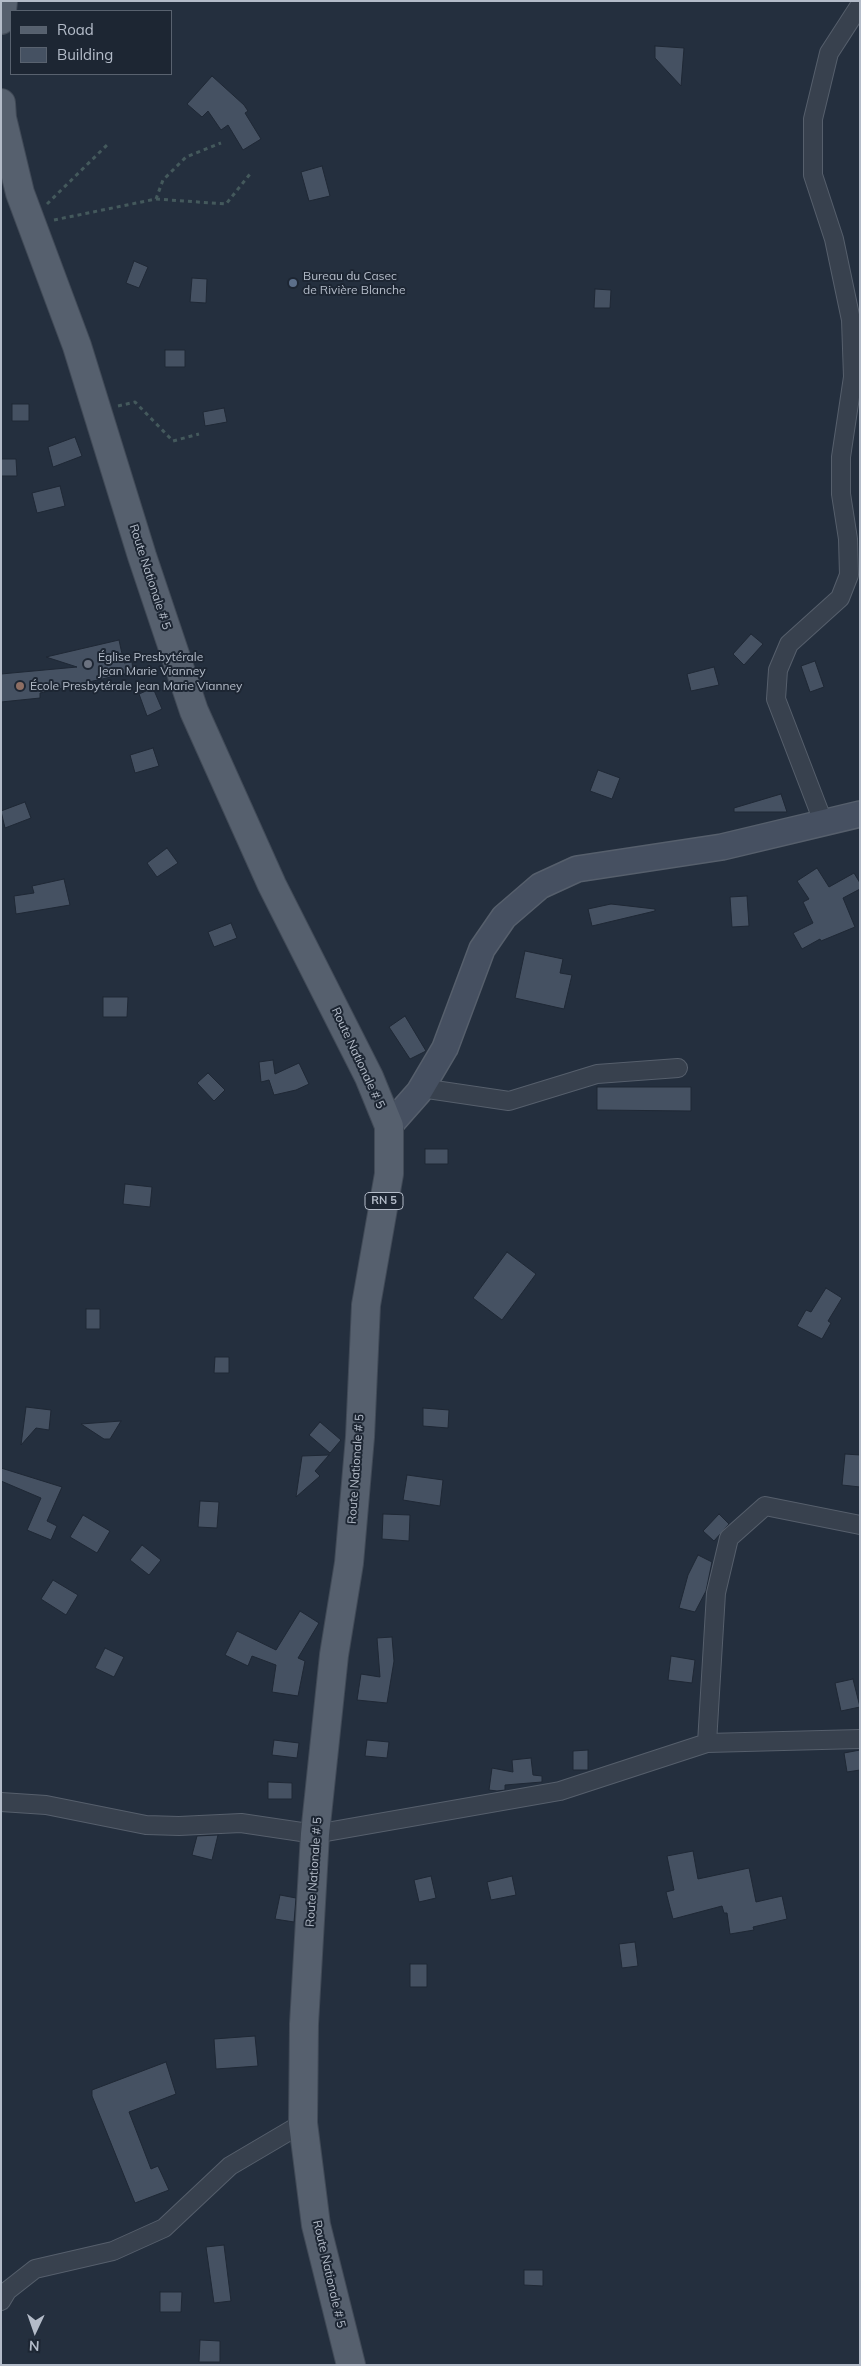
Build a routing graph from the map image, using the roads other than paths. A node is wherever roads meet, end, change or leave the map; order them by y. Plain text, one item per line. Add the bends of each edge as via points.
1 (3, 1) edge
2 (860, 5) edge
3 (1, 20) edge
4 (1, 103) edge
5 (860, 814) edge
6 (824, 824) junction
7 (678, 1068) dead end
8 (421, 1088) junction
9 (389, 1126) junction
10 (860, 1525) edge
11 (860, 1739) edge
12 (707, 1743) junction
13 (1, 1802) edge
14 (315, 1834) junction
15 (304, 2123) junction
16 (1, 2301) edge
17 (351, 2365) edge

1 - 3 main road
2 - 6 street via 829,53 813,118 813,175 834,239 852,320 853,377 841,466 849,575 840,598 788,644 778,670 776,699
4 - 9 main road, Route Nationale # 5 / RN 5 via 20,193 77,346 194,711 272,885 370,1077
5 - 6 street
6 - 8 street via 722,847 577,868 540,886 504,917 482,950 445,1048
7 - 8 street via 597,1074 509,1101
8 - 9 street
9 - 14 main road, Route Nationale # 5 / RN 5 via 388,1174 366,1305 360,1437 349,1563 334,1655
10 - 12 street via 765,1506 729,1538 716,1593
11 - 12 street
12 - 14 street via 560,1791
13 - 14 street via 46,1805 146,1825 241,1822
14 - 15 main road, Route Nationale # 5 / RN 5 via 304,2024
15 - 16 street via 230,2166 164,2228 113,2252 35,2269 7,2291
15 - 17 main road, Route Nationale # 5 / RN 5 via 316,2225

